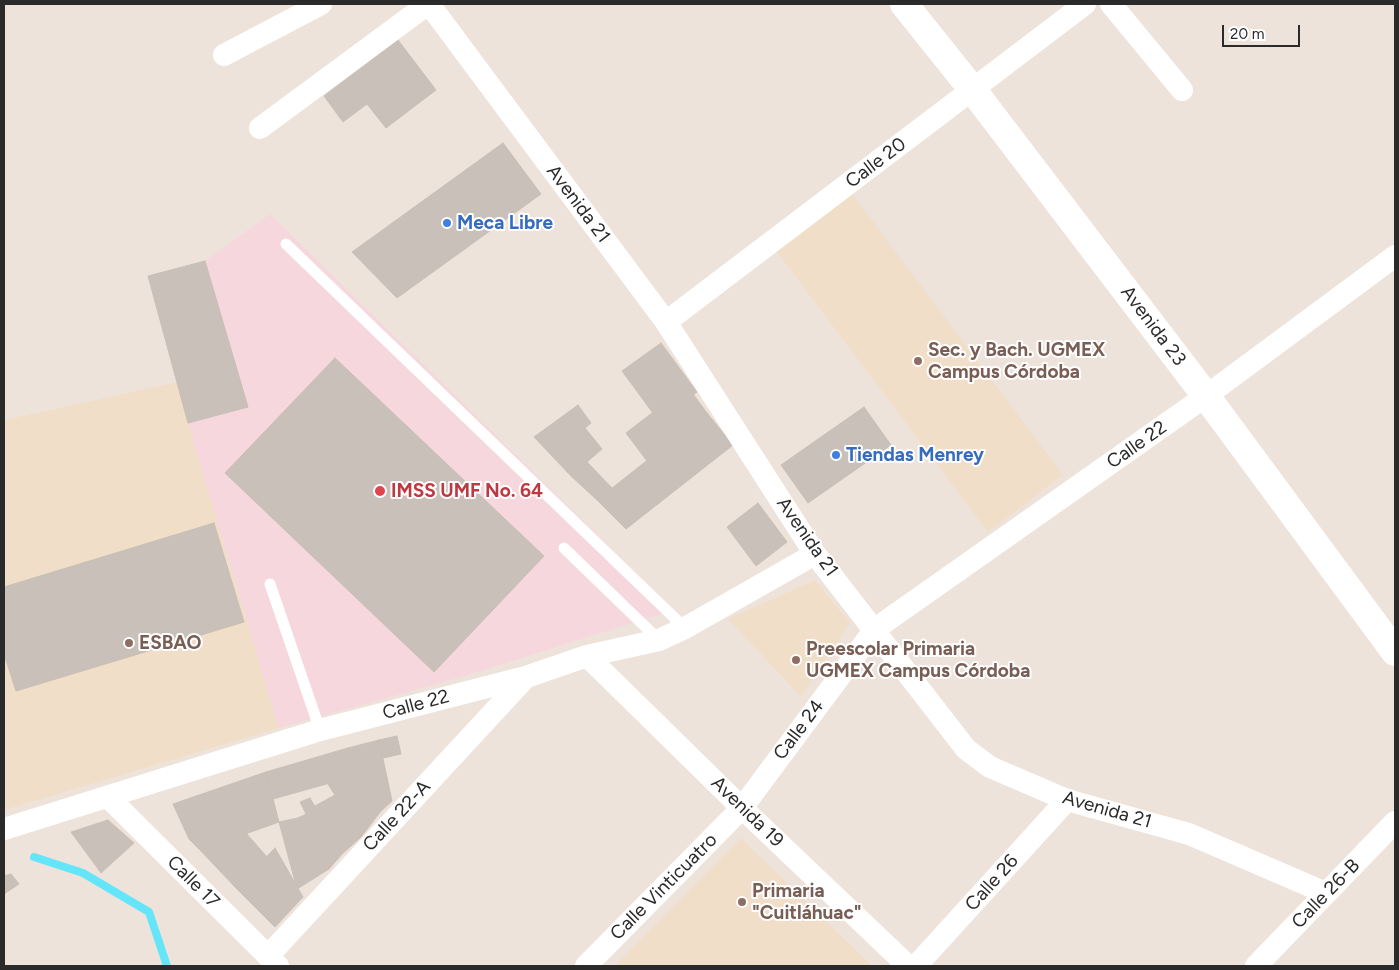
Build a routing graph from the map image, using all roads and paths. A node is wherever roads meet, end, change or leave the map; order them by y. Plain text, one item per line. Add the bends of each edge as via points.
1 (321, 4) edge
2 (428, 4) edge
3 (904, 4) edge
4 (1085, 4) edge
5 (1111, 4) edge
6 (224, 55) dead end
7 (972, 89) junction
8 (1182, 90) dead end
9 (260, 128) dead end
10 (286, 244) dead end
11 (1395, 256) edge
12 (666, 322) junction
13 (1206, 396) junction
14 (564, 548) dead end
15 (816, 554) junction
16 (270, 584) dead end
17 (686, 628) junction
18 (875, 629) junction
19 (659, 640) junction
20 (1395, 652) edge
21 (587, 656) junction
22 (526, 677) junction
23 (320, 730) junction
24 (108, 797) junction
25 (1067, 800) junction
26 (742, 808) junction
27 (1395, 822) edge
28 (4, 829) edge
29 (1326, 893) junction
30 (273, 961) edge
31 (586, 966) edge
32 (908, 966) edge
33 (916, 966) edge
34 (1256, 966) edge

1 - 6 street
2 - 9 street
2 - 12 street, Avenida 21
3 - 7 street, Avenida 23
4 - 7 street, Calle 20
5 - 8 street
7 - 12 street, Calle 20
7 - 13 street, Avenida 23
10 - 17 lane
11 - 13 street, Calle 22
12 - 15 street, Avenida 21
13 - 18 street, Calle 22
13 - 20 street, Avenida 23
14 - 19 lane
15 - 17 street, Calle 22
15 - 18 street, Avenida 21
16 - 23 lane
17 - 19 street, Calle 22
18 - 25 street, Avenida 21 via 966,749 990,768
18 - 26 street, Calle 24
19 - 21 street, Calle 22
21 - 22 street, Calle 22
21 - 26 street, Avenida 19
22 - 23 street, Calle 22
22 - 30 street, Calle 22-A
23 - 24 street, Calle 22
24 - 28 street, Calle 22
24 - 30 street, Calle 17
25 - 29 street, Avenida 21 via 1189,834
25 - 33 street, Calle 26
26 - 31 street, Calle Vinticuatro
26 - 32 street, Avenida 19
27 - 29 street, Calle 26-B
29 - 34 street, Calle 26-B

